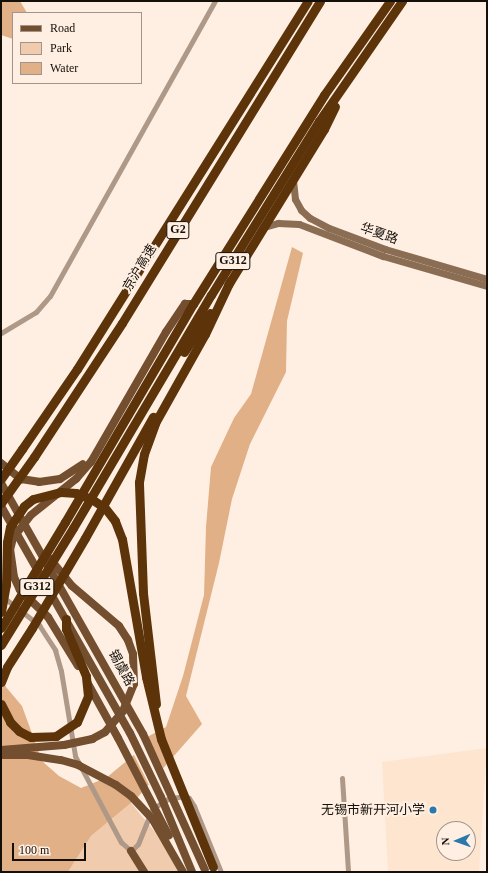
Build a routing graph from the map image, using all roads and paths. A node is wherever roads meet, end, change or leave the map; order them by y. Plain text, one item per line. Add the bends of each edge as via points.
1 (215, 1) edge
2 (308, 1) edge
3 (320, 1) edge
4 (390, 1) edge
5 (402, 1) edge
6 (344, 85) junction
7 (294, 177) junction
8 (264, 227) junction
9 (487, 279) edge
10 (230, 281) junction
11 (487, 286) edge
12 (193, 304) junction
13 (1, 333) edge
14 (175, 356) junction
15 (185, 369) junction
16 (93, 456) junction
17 (1, 463) edge
18 (1, 479) edge
19 (1, 483) edge
20 (1, 505) edge
21 (37, 545) junction
22 (1, 592) edge
23 (1, 612) edge
24 (66, 619) junction
25 (1, 628) edge
26 (1, 646) edge
27 (1, 682) edge
28 (1, 704) edge
29 (159, 728) junction
30 (1, 750) edge
31 (1, 755) edge
32 (342, 778) dead end
33 (131, 851) junction
34 (212, 871) edge
35 (144, 872) edge
36 (184, 872) edge
37 (192, 872) edge
38 (348, 872) edge

1 - 13 street via 50,296 36,312
2 - 18 highway, 京沪高速 / G2, bridge via 81,362
3 - 20 highway, 京沪高速 / G2, bridge via 122,323
4 - 12 highway, G312 via 324,95
5 - 6 highway, G312
6 - 7 highway via 324,129
6 - 14 highway, G312 via 319,121
7 - 8 highway
7 - 9 street, 华夏路 via 294,194 301,210 310,218 329,228 386,249
8 - 10 highway
8 - 11 street, 华夏路 via 278,223 299,224 383,256
10 - 14 highway via 184,353
10 - 15 highway
12 - 16 main road via 185,304 166,332
12 - 25 highway, G312, bridge
14 - 26 highway, G312, bridge
15 - 27 highway, bridge via 166,394 118,475 85,538 7,667
15 - 29 highway via 155,423 144,454 139,482 143,593
16 - 17 main road via 68,476 52,481 30,482
16 - 36 main road, bridge via 76,479 20,526 10,550 10,564 20,590 48,617 59,632 160,816
19 - 21 main road, 锡虞路, bridge
20 - 24 main road, 锡虞路, bridge
21 - 30 main road, bridge via 72,586 119,626 133,654 134,684 123,711 105,732 92,739 64,745
21 - 34 main road, 锡虞路, bridge via 143,734
22 - 33 street via 11,605 39,625 55,650 62,671 74,751 82,772 121,842
23 - 29 highway, bridge via 6,585 10,527 24,506 33,499 61,492 76,493 93,500 115,521 122,539 143,663
24 - 28 highway, bridge via 66,629 86,676 88,696 77,722 56,736 31,737 19,731 10,722
24 - 37 main road, 锡虞路, bridge via 130,733 161,797
29 - 34 highway, bridge via 168,761
31 - 36 main road, bridge via 28,755 61,760 78,765 116,785 131,796 153,820
32 - 38 street
33 - 34 street via 138,844 152,808 168,799 184,796 189,798 194,806
33 - 35 main road

